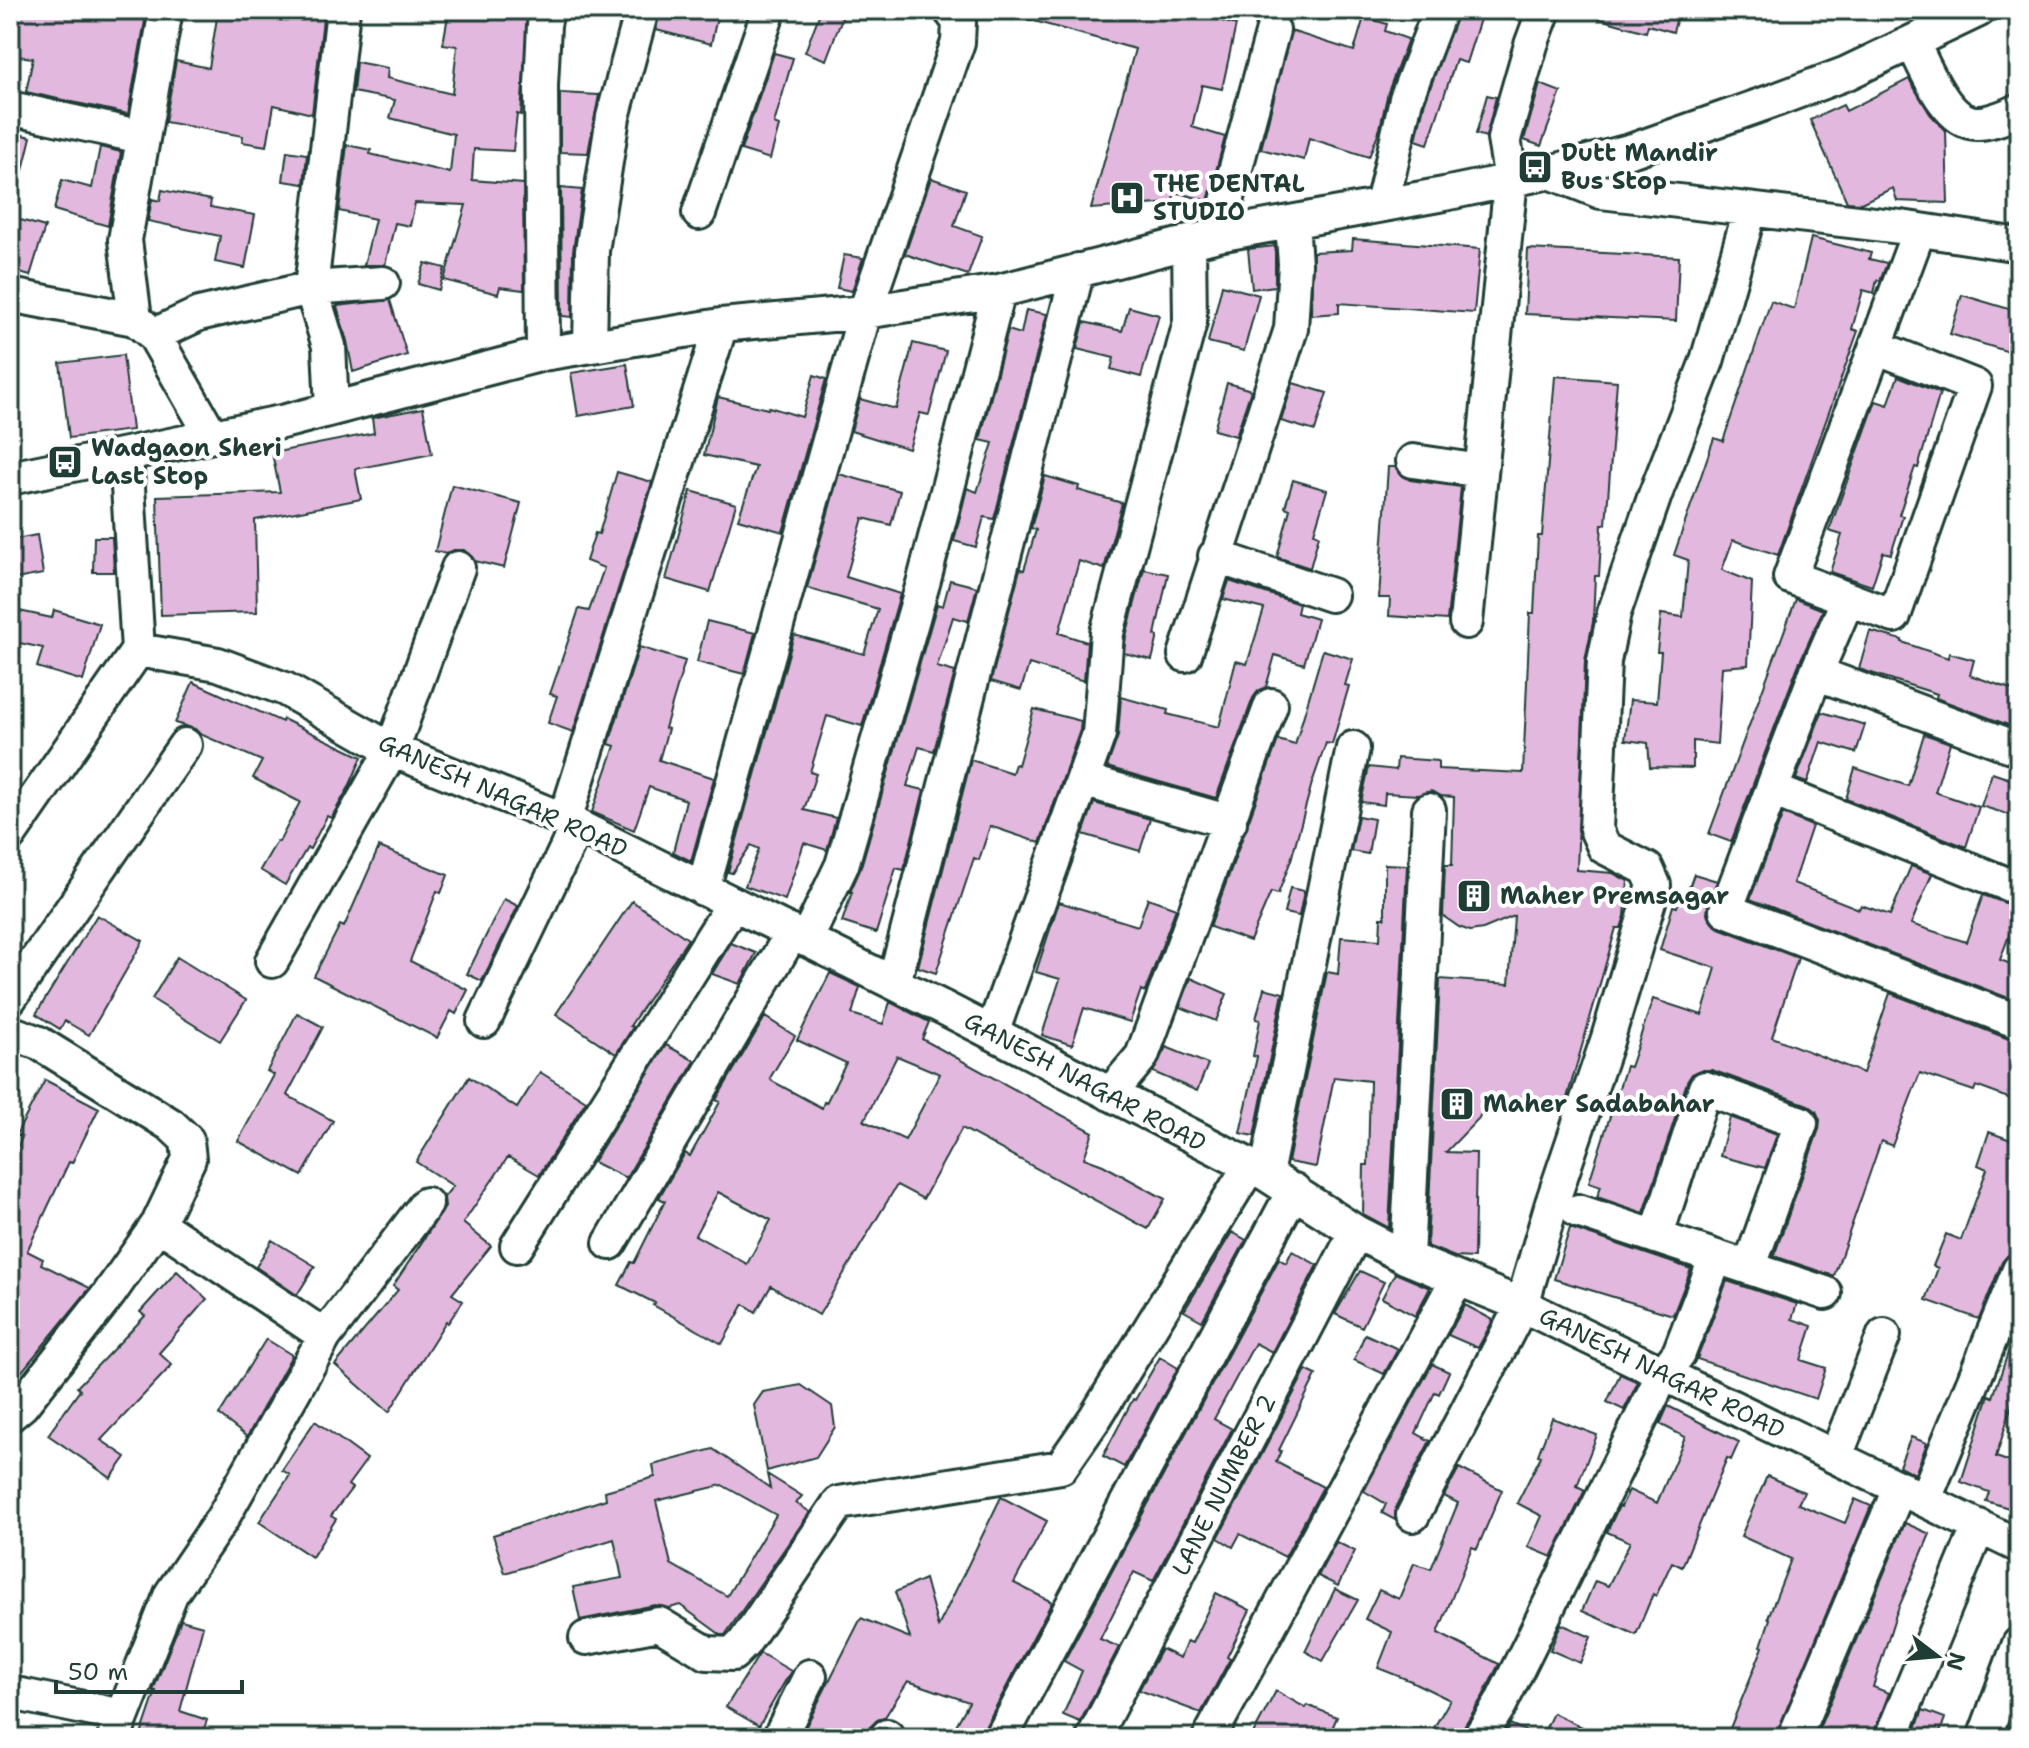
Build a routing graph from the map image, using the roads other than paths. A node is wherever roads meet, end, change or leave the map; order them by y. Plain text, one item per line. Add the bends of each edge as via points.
1 (166, 10) edge
2 (343, 10) edge
3 (547, 10) edge
4 (642, 10) edge
5 (769, 10) edge
6 (950, 10) edge
7 (1440, 10) edge
8 (1544, 10) edge
9 (1979, 10) edge
10 (1273, 30) dead end
11 (1912, 42) junction
12 (10, 108) edge
13 (2019, 111) edge
14 (142, 137) junction
15 (1550, 172) junction
16 (1511, 179) junction
17 (1382, 205) junction
18 (1750, 210) junction
19 (699, 213) dead end
20 (1292, 222) junction
21 (1919, 230) junction
22 (1203, 238) junction
23 (2019, 245) edge
24 (1078, 270) junction
25 (383, 283) dead end
26 (311, 288) junction
27 (999, 291) junction
28 (10, 295) edge
29 (865, 312) junction
30 (721, 325) junction
31 (145, 327) junction
32 (590, 345) junction
33 (1876, 347) junction
34 (543, 354) junction
35 (332, 409) junction
36 (212, 436) junction
37 (126, 454) junction
38 (1413, 461) dead end
39 (1481, 471) junction
40 (10, 478) edge
41 (1215, 556) junction
42 (458, 568) dead end
43 (1331, 595) dead end
44 (1841, 615) dead end
45 (1466, 622) dead end
46 (138, 650) junction
47 (1185, 655) dead end
48 (1816, 673) junction
49 (1271, 705) dead end
50 (185, 745) dead end
51 (1353, 748) dead end
52 (2019, 749) edge
53 (392, 750) junction
54 (1083, 780) junction
55 (1773, 790) junction
56 (1429, 810) dead end
57 (1230, 822) junction
58 (571, 823) junction
59 (10, 835) edge
60 (703, 889) junction
61 (2019, 889) edge
62 (733, 904) junction
63 (799, 937) junction
64 (272, 961) dead end
65 (894, 983) junction
66 (10, 998) edge
67 (484, 1021) dead end
68 (2019, 1022) edge
69 (10, 1032) edge
70 (992, 1033) junction
71 (1110, 1094) junction
72 (1258, 1171) junction
73 (1294, 1190) junction
74 (426, 1204) dead end
75 (1578, 1211) dead end
76 (158, 1224) junction
77 (1356, 1232) junction
78 (1656, 1237) junction
79 (610, 1243) dead end
80 (517, 1246) dead end
81 (1716, 1257) junction
82 (1407, 1258) junction
83 (1749, 1268) junction
84 (2019, 1270) edge
85 (1457, 1279) junction
86 (1825, 1293) dead end
87 (1522, 1305) junction
88 (1884, 1335) dead end
89 (325, 1336) junction
90 (1663, 1374) junction
91 (10, 1415) edge
92 (1836, 1456) junction
93 (1913, 1493) junction
94 (1413, 1515) dead end
95 (1979, 1526) junction
96 (2019, 1546) edge
97 (586, 1638) dead end
98 (2019, 1644) edge
99 (810, 1676) dead end
100 (21, 1695) dead end
101 (118, 1727) edge
102 (779, 1738) edge
103 (1001, 1738) edge
104 (1093, 1738) edge
105 (1209, 1738) edge
106 (1479, 1738) edge
107 (1794, 1738) edge
108 (1891, 1738) edge
109 (1984, 1738) edge

1 - 14 street
2 - 26 street
3 - 34 street via 541,86
4 - 32 street via 613,117 592,251
5 - 19 street
6 - 29 street via 959,22 958,42
7 - 17 street via 1406,99
8 - 16 street via 1504,139
9 - 11 street
10 - 22 street
11 - 13 street via 1948,108 1962,119 1977,123
11 - 15 street via 1778,99 1633,150
12 - 14 street
14 - 31 street via 125,240
15 - 16 street
15 - 18 street via 1601,192
16 - 17 street
16 - 39 street
17 - 20 street
18 - 21 street
18 - 87 street via 1707,361 1614,613 1604,661 1596,829 1604,847 1647,869 1654,885
20 - 22 street
20 - 41 street via 1291,329
21 - 23 street
21 - 33 street
22 - 24 street
22 - 54 street via 1190,322 1107,633 1099,734
24 - 27 street
24 - 65 street
25 - 26 street
26 - 31 street
26 - 35 street via 329,346
27 - 29 street
27 - 63 street via 842,865
28 - 31 street
29 - 30 street
29 - 60 street
30 - 32 street
30 - 58 street
31 - 36 street
32 - 34 street
33 - 33 street via 1790,577 1894,616 1975,386
34 - 35 street
35 - 36 street
36 - 37 street
37 - 40 street
37 - 46 street
38 - 39 street
39 - 45 street
41 - 43 street
41 - 47 street
42 - 53 street
44 - 48 street
46 - 53 street, GANESH NAGAR ROAD via 218,664 285,689
46 - 59 street
48 - 52 street
48 - 55 street
49 - 57 street
50 - 66 street
51 - 72 street
53 - 58 street, GANESH NAGAR ROAD
53 - 64 street
54 - 57 street
54 - 70 street
55 - 61 street
55 - 68 street via 1726,910
56 - 82 street
57 - 71 street via 1142,1056
58 - 60 street, GANESH NAGAR ROAD
58 - 67 street
60 - 62 street, GANESH NAGAR ROAD
62 - 63 street, GANESH NAGAR ROAD
62 - 80 street
63 - 65 street, GANESH NAGAR ROAD
63 - 79 street
65 - 70 street, GANESH NAGAR ROAD
69 - 76 street via 39,1043 187,1140 189,1159
70 - 71 street, GANESH NAGAR ROAD
71 - 72 street, GANESH NAGAR ROAD
72 - 73 street, GANESH NAGAR ROAD
72 - 97 street via 1061,1467 839,1503 733,1654 707,1653 659,1624
73 - 77 street, GANESH NAGAR ROAD
73 - 103 street
74 - 89 street
75 - 78 street
76 - 89 street
76 - 91 street via 109,1294
77 - 82 street, GANESH NAGAR ROAD
77 - 104 street, LANE NUMBER 2
78 - 81 street
78 - 83 street via 1705,1088 1801,1123
81 - 83 street
81 - 90 street via 1679,1353
82 - 85 street, GANESH NAGAR ROAD
83 - 86 street
84 - 93 street
85 - 87 street, GANESH NAGAR ROAD
85 - 105 street
87 - 90 street, GANESH NAGAR ROAD
87 - 94 street
88 - 92 street
89 - 101 street via 222,1519 171,1594
90 - 92 street, GANESH NAGAR ROAD
90 - 106 street
92 - 93 street, GANESH NAGAR ROAD
93 - 95 street, GANESH NAGAR ROAD
93 - 107 street
95 - 96 street, GANESH NAGAR ROAD
95 - 108 street
98 - 109 street
99 - 102 street
100 - 101 street

